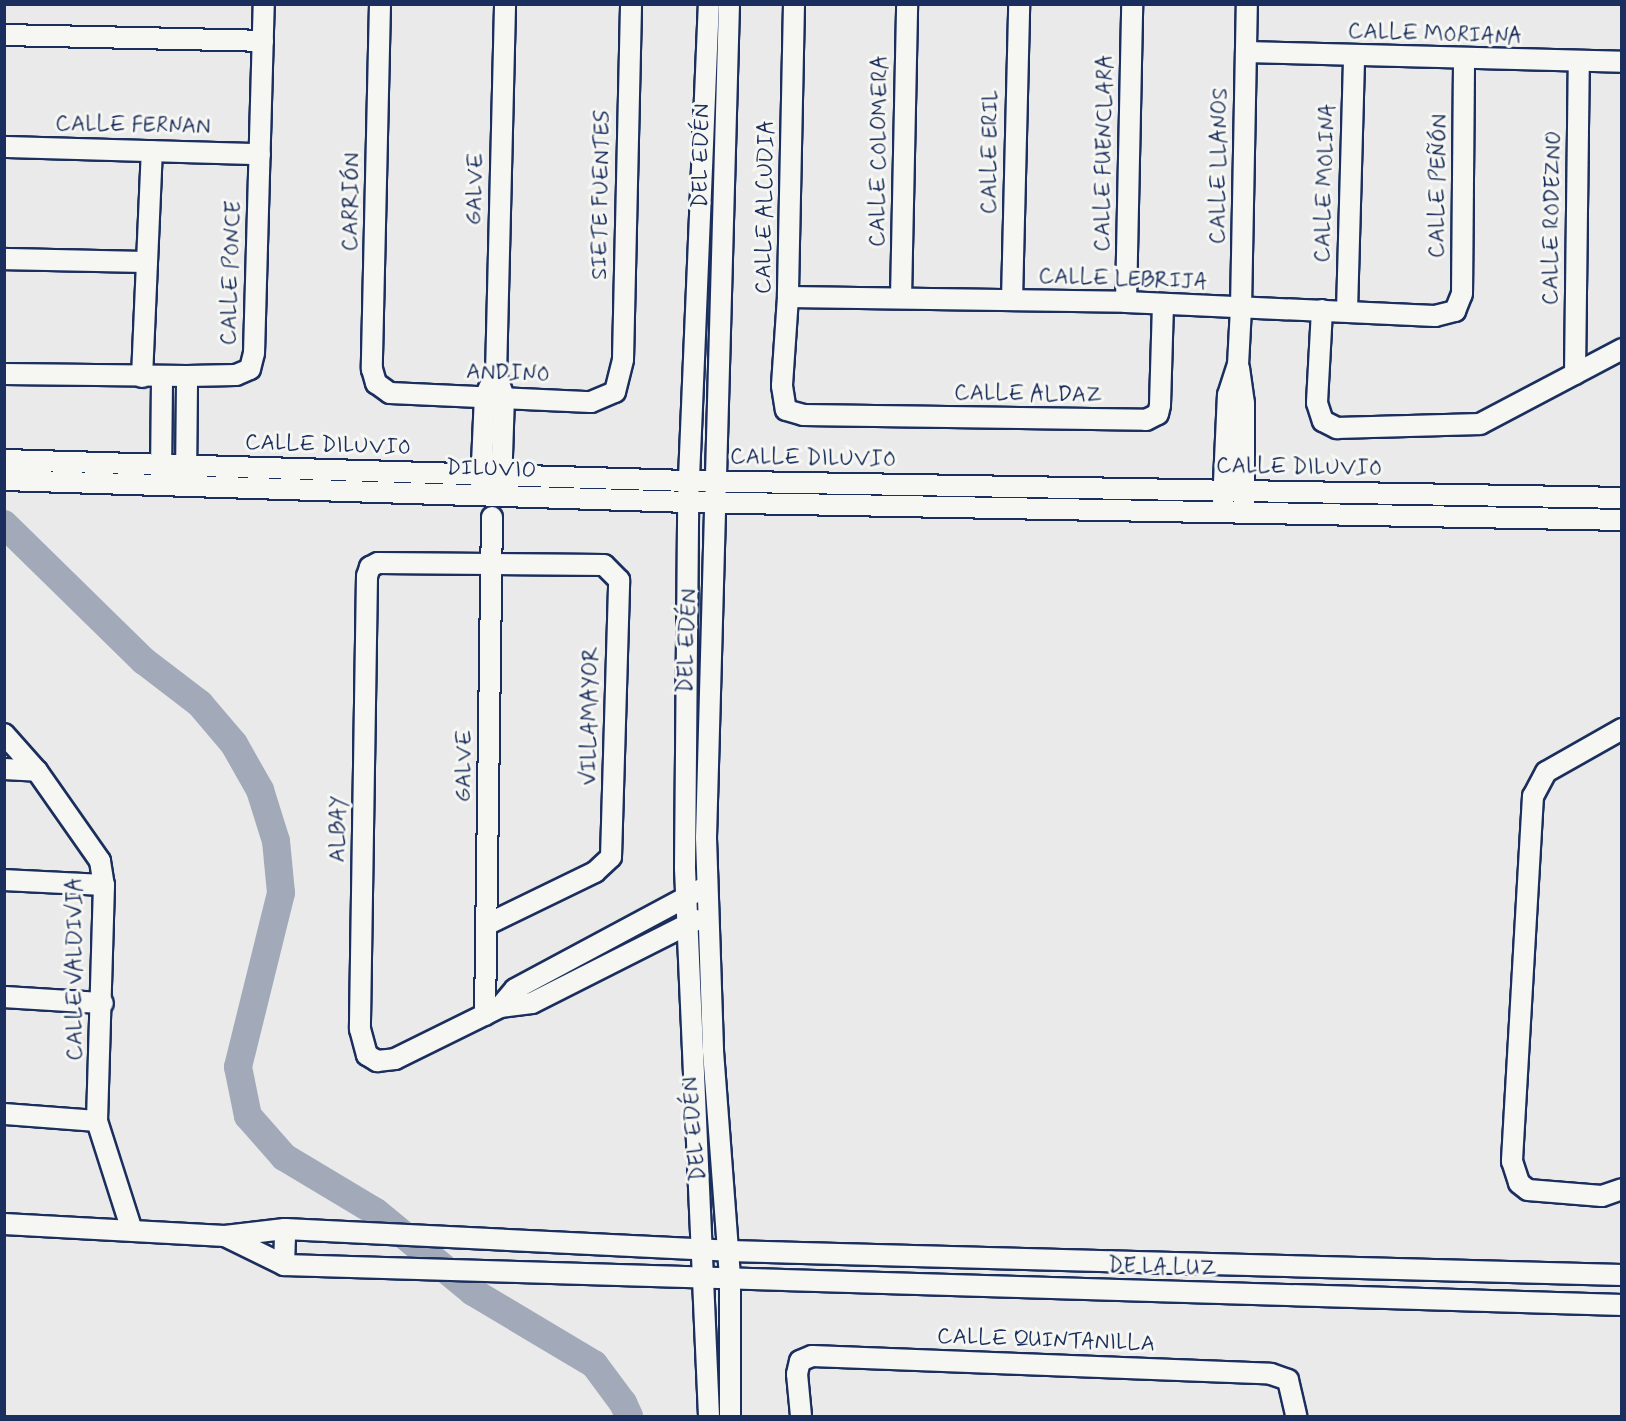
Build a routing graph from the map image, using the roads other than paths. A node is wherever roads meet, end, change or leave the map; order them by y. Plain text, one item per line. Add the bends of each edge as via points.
1 (264, 4) edge
2 (380, 4) edge
3 (505, 4) edge
4 (631, 4) edge
5 (709, 4) edge
6 (729, 4) edge
7 (794, 4) edge
8 (907, 4) edge
9 (1019, 4) edge
10 (1132, 4) edge
11 (1247, 4) edge
12 (4, 35) edge
13 (263, 41) junction
14 (1246, 52) junction
15 (1354, 57) junction
16 (1464, 60) junction
17 (1622, 62) edge
18 (1579, 63) junction
19 (4, 147) edge
20 (152, 151) junction
21 (260, 153) junction
22 (4, 260) edge
23 (147, 262) junction
24 (788, 297) junction
25 (901, 298) junction
26 (1012, 300) junction
27 (1126, 302) junction
28 (1162, 305) junction
29 (1241, 308) junction
30 (1322, 310) junction
31 (1347, 311) junction
32 (1455, 311) joint
33 (1622, 349) edge
34 (1238, 365) junction
35 (4, 374) edge
36 (1575, 374) junction
37 (142, 376) junction
38 (187, 376) junction
39 (162, 377) junction
40 (620, 386) joint
41 (390, 393) joint
42 (494, 397) junction
43 (786, 410) joint
44 (4, 460) edge
45 (161, 475) junction
46 (186, 476) junction
47 (4, 480) edge
48 (689, 481) junction
49 (718, 481) junction
50 (481, 484) junction
51 (501, 485) junction
52 (1224, 491) junction
53 (1245, 491) junction
54 (1622, 498) edge
55 (717, 501) junction
56 (688, 502) junction
57 (1222, 514) junction
58 (1244, 514) junction
59 (492, 517) dead end
60 (1622, 520) edge
61 (486, 564) junction
62 (1622, 729) edge
63 (4, 734) edge
64 (4, 769) edge
65 (37, 771) junction
66 (4, 880) edge
67 (104, 885) junction
68 (707, 886) junction
69 (686, 897) junction
70 (708, 913) junction
71 (488, 924) junction
72 (687, 924) junction
73 (4, 997) edge
74 (103, 1003) junction
75 (492, 1011) junction
76 (4, 1114) edge
77 (97, 1121) junction
78 (1622, 1189) edge
79 (4, 1224) edge
80 (285, 1229) junction
81 (132, 1231) junction
82 (225, 1236) junction
83 (701, 1250) junction
84 (729, 1251) junction
85 (284, 1265) junction
86 (1622, 1275) edge
87 (701, 1278) junction
88 (730, 1279) junction
89 (1622, 1305) edge
90 (709, 1416) edge
91 (730, 1416) edge
92 (801, 1416) edge
93 (1296, 1416) edge

1 - 13 street, CALLE PONCE
2 - 41 street, CARRIÓN via 372,369 376,383
3 - 42 street, GALVE
4 - 40 street, SIETE FUENTES
5 - 48 street, DEL EDÉN
6 - 49 street, DEL EDÉN
7 - 24 street, CALLE ALCUDIA
8 - 25 street, CALLE COLOMERA
9 - 26 street, CALLE ERIL
10 - 27 street, CALLE FUENCLARA
11 - 14 street, CALLE LLANOS
12 - 13 street
13 - 21 street, CALLE PONCE
14 - 15 street, CALLE MORIANA
14 - 29 street, CALLE LLANOS
15 - 16 street, CALLE MORIANA
15 - 31 street, CALLE MOLINA
16 - 18 street, CALLE MORIANA
16 - 32 street, CALLE PEÑÓN via 1462,294
17 - 18 street, CALLE MORIANA
18 - 36 street, CALLE RODEZNO
19 - 20 street, CALLE FERNAN
20 - 21 street, CALLE FERNAN
20 - 23 street
21 - 38 street, CALLE PONCE via 254,352 250,369 236,375
22 - 23 street
23 - 37 street
24 - 25 street, CALLE LEBRIJA
24 - 43 street, CALLE ALCUDIA via 782,386
25 - 26 street, CALLE LEBRIJA
26 - 27 street, CALLE LEBRIJA
27 - 28 street, CALLE LEBRIJA
28 - 29 street, CALLE LEBRIJA
28 - 43 street, CALLE ALDAZ via 1160,405 1158,414 1146,420 803,415
29 - 30 street, CALLE LEBRIJA
29 - 34 street, CALLE LLANOS
30 - 31 street, CALLE LEBRIJA
30 - 36 street via 1317,403 1323,421 1337,428 1480,424
31 - 32 street, CALLE LEBRIJA via 1435,316
33 - 36 street
34 - 52 street via 1228,395
34 - 53 street via 1244,403
35 - 37 street, CALLE PONCE
37 - 39 street, CALLE PONCE
38 - 39 street, CALLE PONCE
38 - 46 street
39 - 45 street
40 - 42 street, ANDINO via 608,398 591,402
41 - 42 street, ANDINO
42 - 50 street
42 - 51 street
44 - 45 street, CALLE DILUVIO
45 - 46 street, CALLE DILUVIO
45 - 47 street
46 - 50 street, CALLE DILUVIO
48 - 49 street, CALLE DILUVIO
48 - 51 street, CALLE DILUVIO
48 - 56 street, DEL EDÉN
49 - 52 street, CALLE DILUVIO
49 - 55 street, DEL EDÉN
50 - 51 street, CALLE DILUVIO
51 - 56 street, DILUVIO
52 - 53 street, CALLE DILUVIO
52 - 57 street
53 - 54 street, CALLE DILUVIO
53 - 58 street
55 - 56 street, DILUVIO
55 - 57 street, DILUVIO
55 - 68 street, DEL EDÉN
56 - 69 street, DEL EDÉN
57 - 58 street, DILUVIO
58 - 60 street, DILUVIO
59 - 61 street, GALVE
61 - 71 street, GALVE
61 - 71 street, VILLAMAYOR via 604,565 619,580 611,857 595,872
61 - 75 street, ALBAY via 378,563 370,567 362,1044 372,1059 396,1059
62 - 78 street via 1546,772 1533,796 1512,1161 1519,1183 1528,1190 1602,1196
63 - 65 street, CALLE VALDIVIA
64 - 65 street
65 - 67 street, CALLE VALDIVIA via 100,861
66 - 67 street
67 - 74 street, CALLE VALDIVIA
68 - 69 street, ALBAY
68 - 70 street, DEL EDÉN
69 - 72 street, DEL EDÉN
69 - 75 street, ALBAY via 515,989
70 - 72 street, ALBAY
70 - 84 street, DEL EDÉN via 713,1051
71 - 75 street, GALVE
72 - 75 street, ALBAY via 532,1003
72 - 83 street, DEL EDÉN
73 - 74 street
74 - 77 street, CALLE VALDIVIA
76 - 77 street
77 - 81 street, CALLE VALDIVIA
79 - 81 street
80 - 82 street, DE LA LUZ
80 - 83 street, DE LA LUZ
80 - 85 street
81 - 82 street
82 - 85 street
83 - 84 street, DE LA LUZ
83 - 87 street, DEL EDÉN
84 - 86 street, DE LA LUZ
84 - 88 street, DEL EDÉN
85 - 87 street, DE LA LUZ
87 - 88 street, DE LA LUZ
87 - 90 street, DEL EDÉN via 708,1318
88 - 89 street, DE LA LUZ
88 - 91 street, DEL EDÉN
92 - 93 street, CALLE QUINTANILLA via 797,1374 801,1361 812,1356 830,1356 1260,1373 1288,1380

